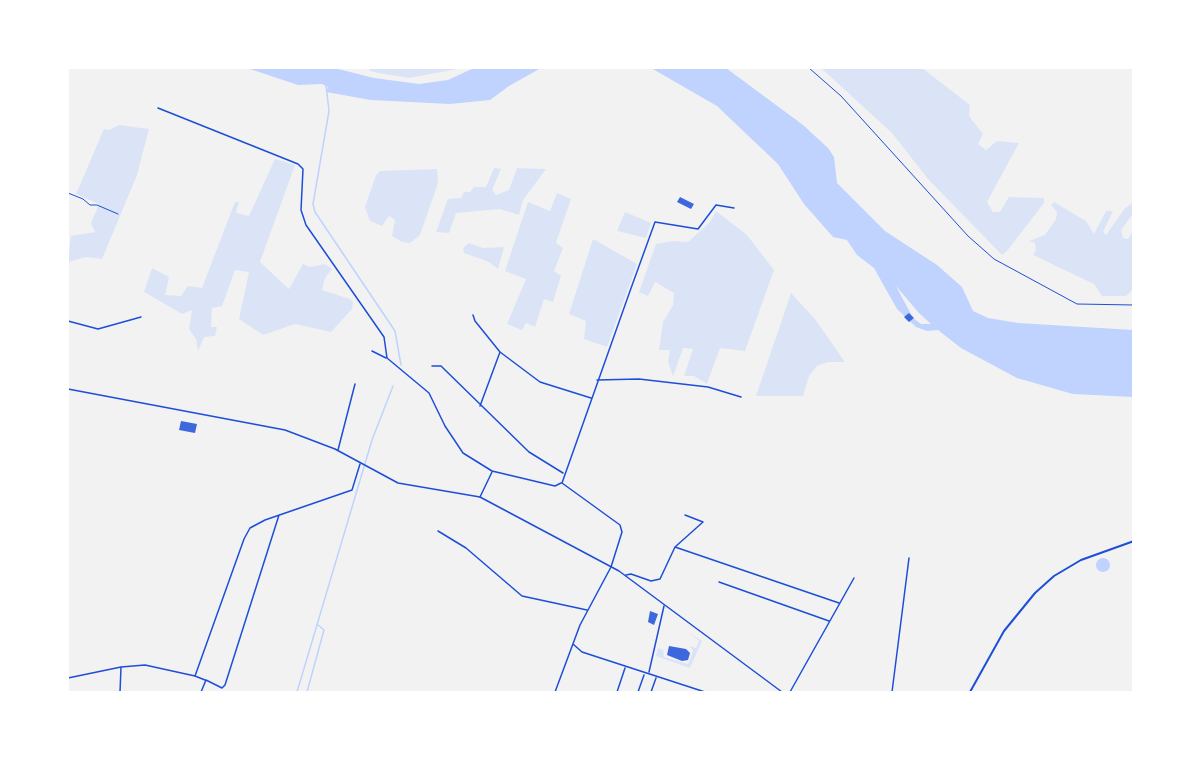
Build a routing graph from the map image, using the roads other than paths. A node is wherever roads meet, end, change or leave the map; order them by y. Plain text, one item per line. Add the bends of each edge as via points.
1 (159, 108) dead end
2 (734, 208) dead end
3 (473, 315) dead end
4 (141, 317) dead end
5 (68, 321) edge
6 (372, 351) dead end
7 (500, 352) junction
8 (387, 358) junction
9 (432, 366) dead end
10 (597, 380) junction
11 (355, 384) dead end
12 (68, 389) edge
13 (741, 397) dead end
14 (591, 398) junction
15 (480, 406) junction
16 (338, 451) junction
17 (361, 464) junction
18 (492, 471) junction
19 (564, 473) junction
20 (562, 483) junction
21 (480, 497) junction
22 (280, 515) junction
23 (685, 515) dead end
24 (438, 531) dead end
25 (1134, 541) edge
26 (675, 547) junction
27 (909, 558) dead end
28 (611, 567) junction
29 (625, 576) junction
30 (854, 578) dead end
31 (719, 582) dead end
32 (839, 603) junction
33 (664, 604) junction
34 (588, 610) junction
35 (829, 621) junction
36 (573, 643) junction
37 (121, 667) junction
38 (626, 668) junction
39 (649, 672) junction
40 (644, 674) junction
41 (195, 676) junction
42 (68, 678) edge
43 (657, 678) junction
44 (206, 680) junction
45 (120, 693) edge
46 (201, 693) edge
47 (555, 693) edge
48 (617, 693) edge
49 (638, 693) edge
50 (651, 693) edge
51 (705, 693) edge
52 (782, 693) edge
53 (790, 693) edge
54 (892, 693) edge
55 (970, 693) edge

1 - 8 street via 303,169 301,210 306,225 384,337
2 - 10 street via 716,205 698,230 655,222
3 - 7 street
4 - 5 street via 98,329
6 - 8 street
7 - 14 street via 540,382
7 - 15 street
8 - 18 street via 429,393 464,453
9 - 15 street via 441,366
10 - 13 street via 639,379 708,387
10 - 14 street
11 - 16 street
12 - 16 street via 285,430
14 - 19 street
15 - 19 street via 529,452
16 - 17 street
17 - 21 street via 404,485
17 - 22 street via 352,490
18 - 20 street via 555,486
18 - 21 street
19 - 20 street
20 - 28 street via 620,525 622,532
21 - 28 street
22 - 41 street via 254,524 245,535
22 - 44 street via 225,686
23 - 26 street via 703,522
24 - 34 street via 466,548 522,596
25 - 55 main road via 1081,560 1035,593 1004,631
26 - 29 street via 660,579
26 - 32 street
27 - 54 street
28 - 29 street
28 - 34 street
29 - 33 street
30 - 32 street
31 - 35 street
32 - 35 street
33 - 39 street
33 - 52 street
34 - 36 street
35 - 53 street
36 - 38 street via 582,652
36 - 47 street
37 - 41 street via 145,665
37 - 42 street
37 - 45 street
38 - 40 street
38 - 48 street
39 - 40 street
39 - 43 street
40 - 49 street
41 - 44 street
43 - 50 street
43 - 51 street
44 - 46 street

